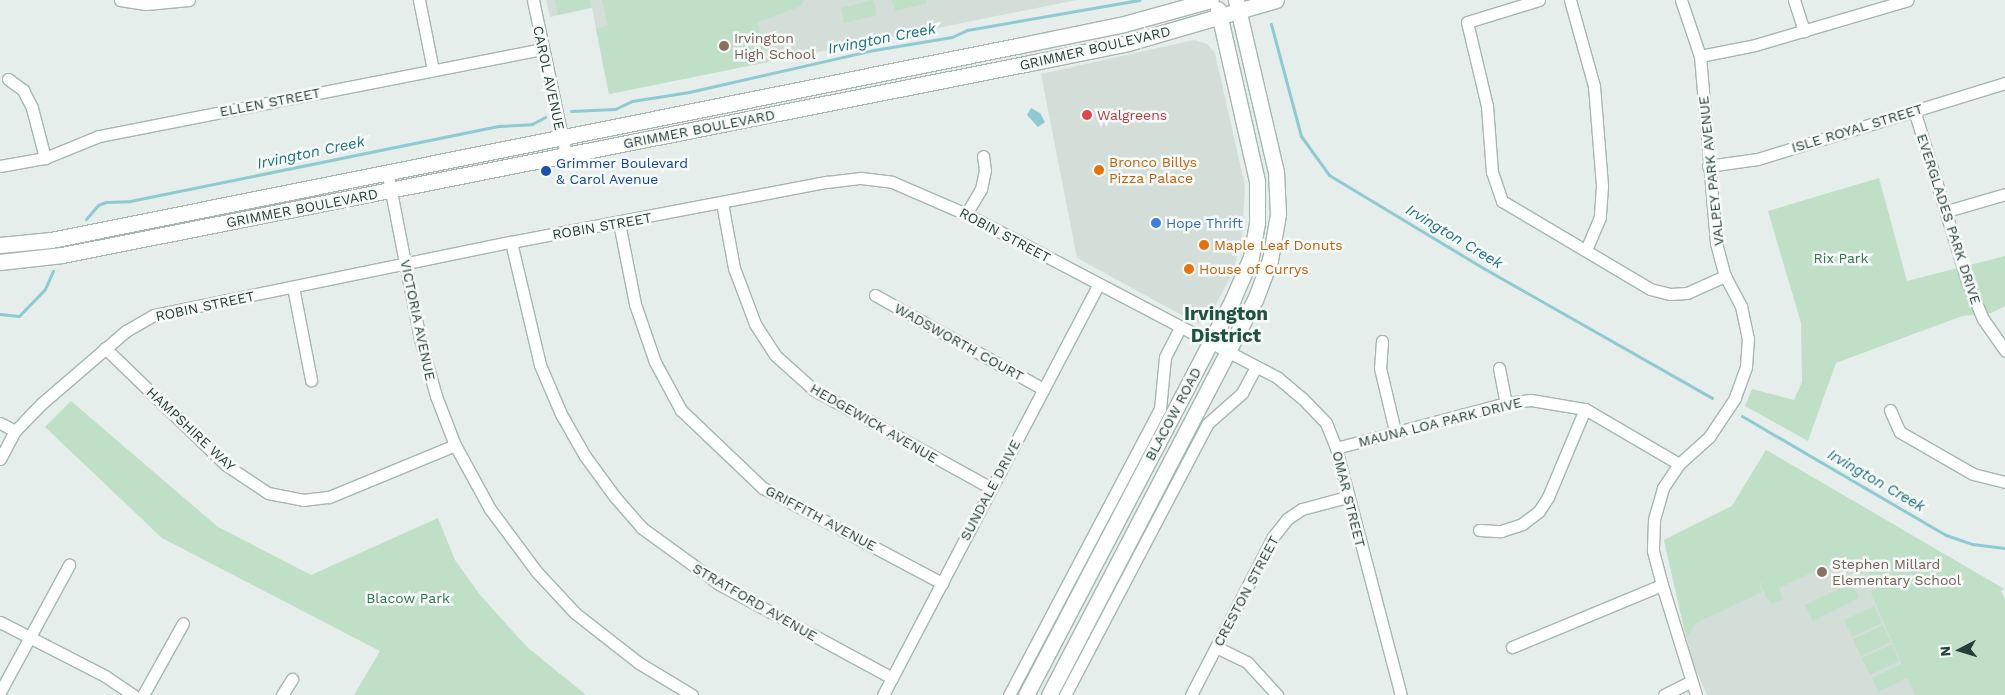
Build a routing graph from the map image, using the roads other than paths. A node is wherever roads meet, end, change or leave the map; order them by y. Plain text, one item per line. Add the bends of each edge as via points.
1 (120, 0) edge
2 (189, 0) edge
3 (419, 0) edge
4 (533, 0) edge
5 (1211, 0) edge
6 (1216, 0) edge
7 (1276, 0) edge
8 (1539, 0) edge
9 (1570, 0) edge
10 (1681, 0) edge
11 (1794, 0) edge
12 (1908, 0) edge
13 (1237, 6) edge
14 (1220, 17) junction
15 (1804, 31) junction
16 (543, 49) junction
17 (1700, 56) junction
18 (433, 70) junction
19 (8, 79) dead end
20 (2005, 83) edge
21 (1914, 110) junction
22 (562, 136) junction
23 (566, 155) junction
24 (983, 156) dead end
25 (45, 158) junction
26 (0, 166) edge
27 (1708, 166) junction
28 (387, 171) junction
29 (391, 191) junction
30 (2005, 194) edge
31 (722, 203) junction
32 (1947, 211) junction
33 (966, 214) junction
34 (619, 224) junction
35 (511, 242) junction
36 (0, 245) edge
37 (1586, 250) junction
38 (0, 262) edge
39 (406, 264) junction
40 (1725, 276) junction
41 (1098, 285) junction
42 (293, 287) junction
43 (875, 295) dead end
44 (1180, 328) junction
45 (1382, 341) dead end
46 (1210, 344) junction
47 (105, 348) junction
48 (2005, 351) edge
49 (1226, 352) junction
50 (1256, 367) junction
51 (1499, 368) dead end
52 (311, 380) dead end
53 (1043, 389) junction
54 (1506, 403) junction
55 (1586, 409) junction
56 (1890, 410) dead end
57 (0, 423) edge
58 (16, 431) junction
59 (1395, 431) junction
60 (455, 445) junction
61 (1336, 448) junction
62 (0, 459) edge
63 (1679, 464) junction
64 (2005, 482) edge
65 (991, 488) junction
66 (1347, 497) junction
67 (1479, 530) dead end
68 (69, 565) dead end
69 (942, 583) junction
70 (1662, 585) junction
71 (0, 622) edge
72 (183, 623) dead end
73 (30, 637) junction
74 (1216, 647) junction
75 (1512, 647) dead end
76 (892, 678) junction
77 (292, 679) dead end
78 (1690, 682) junction
79 (0, 692) edge
80 (133, 695) edge
81 (143, 695) edge
82 (282, 695) edge
83 (692, 695) edge
84 (882, 695) edge
85 (1009, 695) edge
86 (1026, 695) edge
87 (1049, 695) edge
88 (1066, 695) edge
89 (1191, 695) edge
90 (1277, 695) edge
91 (1401, 695) edge
92 (1664, 695) edge
93 (1696, 695) edge

1 - 2 street via 146,4
3 - 18 street
4 - 16 street, CAROL AVENUE
5 - 22 main road, GRIMMER BOULEVARD via 1124,24
6 - 14 main road, BLACOW ROAD
7 - 13 main road, GRIMMER BOULEVARD
8 - 37 street via 1467,22 1487,106 1492,172 1502,201
9 - 37 street via 1594,86 1602,186 1600,217
10 - 17 street, VALPEY PARK AVENUE
11 - 15 street
12 - 15 street
13 - 14 main road, GRIMMER BOULEVARD
13 - 49 main road, BLACOW ROAD via 1273,152 1278,214 1264,280
14 - 23 main road, GRIMMER BOULEVARD via 1128,43
14 - 46 main road, BLACOW ROAD via 1254,159 1258,212 1246,272
15 - 17 street
16 - 18 street, ELLEN STREET
16 - 22 street, CAROL AVENUE
17 - 27 street, VALPEY PARK AVENUE
18 - 25 street, ELLEN STREET via 99,136
19 - 25 street via 23,90 32,108
20 - 21 street, ISLE ROYAL STREET
21 - 27 street, ISLE ROYAL STREET via 1758,159
21 - 32 street, EVERGLADES PARK DRIVE
22 - 23 street, CAROL AVENUE
22 - 28 main road, GRIMMER BOULEVARD
23 - 29 main road, GRIMMER BOULEVARD
24 - 33 street via 985,170 980,188
25 - 26 street, ELLEN STREET
27 - 40 street, VALPEY PARK AVENUE via 1716,243
28 - 29 street, VICTORIA AVENUE
28 - 36 main road, GRIMMER BOULEVARD via 51,240
29 - 38 main road, GRIMMER BOULEVARD via 42,259
29 - 39 street, VICTORIA AVENUE
30 - 32 street
31 - 33 street, ROBIN STREET via 861,178 892,182
31 - 34 street, ROBIN STREET
31 - 65 street, HEDGEWICK AVENUE via 734,268 755,324 775,355 814,390
32 - 48 street, EVERGLADES PARK DRIVE via 1970,290 1983,319
33 - 41 street, ROBIN STREET
34 - 35 street, ROBIN STREET
34 - 69 street, GRIFFITH AVENUE via 635,304 655,362 681,410 762,488
35 - 39 street, ROBIN STREET
35 - 76 street, STRATFORD AVENUE via 540,365 561,414 585,456 642,528 719,584
37 - 40 street via 1650,289 1670,294 1687,293
39 - 42 street, ROBIN STREET
39 - 60 street, VICTORIA AVENUE via 420,339 436,396
40 - 63 street, VALPEY PARK AVENUE via 1742,314 1748,338 1746,367 1736,398 1708,438
41 - 44 street, ROBIN STREET
41 - 53 street, SUNDALE DRIVE
42 - 47 street, ROBIN STREET via 154,315
42 - 52 street
43 - 53 street, WADSWORTH COURT
44 - 46 street, ROBIN STREET
44 - 85 street, BLACOW ROAD via 1165,357 1160,408
45 - 59 street via 1380,368
46 - 49 street, ROBIN STREET
46 - 86 main road, BLACOW ROAD
47 - 58 street, ROBIN STREET
47 - 60 street, HAMPSHIRE WAY via 226,465 268,493 303,500 329,497
49 - 50 street, OMAR STREET
49 - 87 main road, BLACOW ROAD
50 - 61 street, OMAR STREET via 1278,378 1302,398 1326,423
50 - 88 street via 1242,393 1206,424
51 - 54 street
53 - 65 street, SUNDALE DRIVE
54 - 55 street, MAUNA LOA PARK DRIVE via 1553,401
54 - 59 street, MAUNA LOA PARK DRIVE
55 - 63 street, MAUNA LOA PARK DRIVE
55 - 67 street via 1548,496 1538,511 1522,524 1501,531
56 - 64 street via 1900,432 1973,474
57 - 58 street
58 - 62 street, ROBIN STREET
59 - 61 street, MAUNA LOA PARK DRIVE
60 - 83 street, VICTORIA AVENUE via 490,509 536,571 575,613 639,664
61 - 66 street, OMAR STREET
63 - 70 street, VALPEY PARK AVENUE via 1663,488 1654,520 1654,551
65 - 69 street, SUNDALE DRIVE
66 - 74 street, CRESTON STREET via 1302,509 1287,519 1274,537
66 - 91 street, OMAR STREET
68 - 73 street
69 - 76 street, SUNDALE DRIVE
70 - 75 street
70 - 78 street, VALPEY PARK AVENUE
71 - 73 street
72 - 81 street
73 - 79 street
73 - 80 street via 106,676
74 - 89 street, CRESTON STREET
74 - 90 street via 1247,662
76 - 84 street, SUNDALE DRIVE
77 - 82 street
78 - 92 street
78 - 93 street, VALPEY PARK AVENUE

